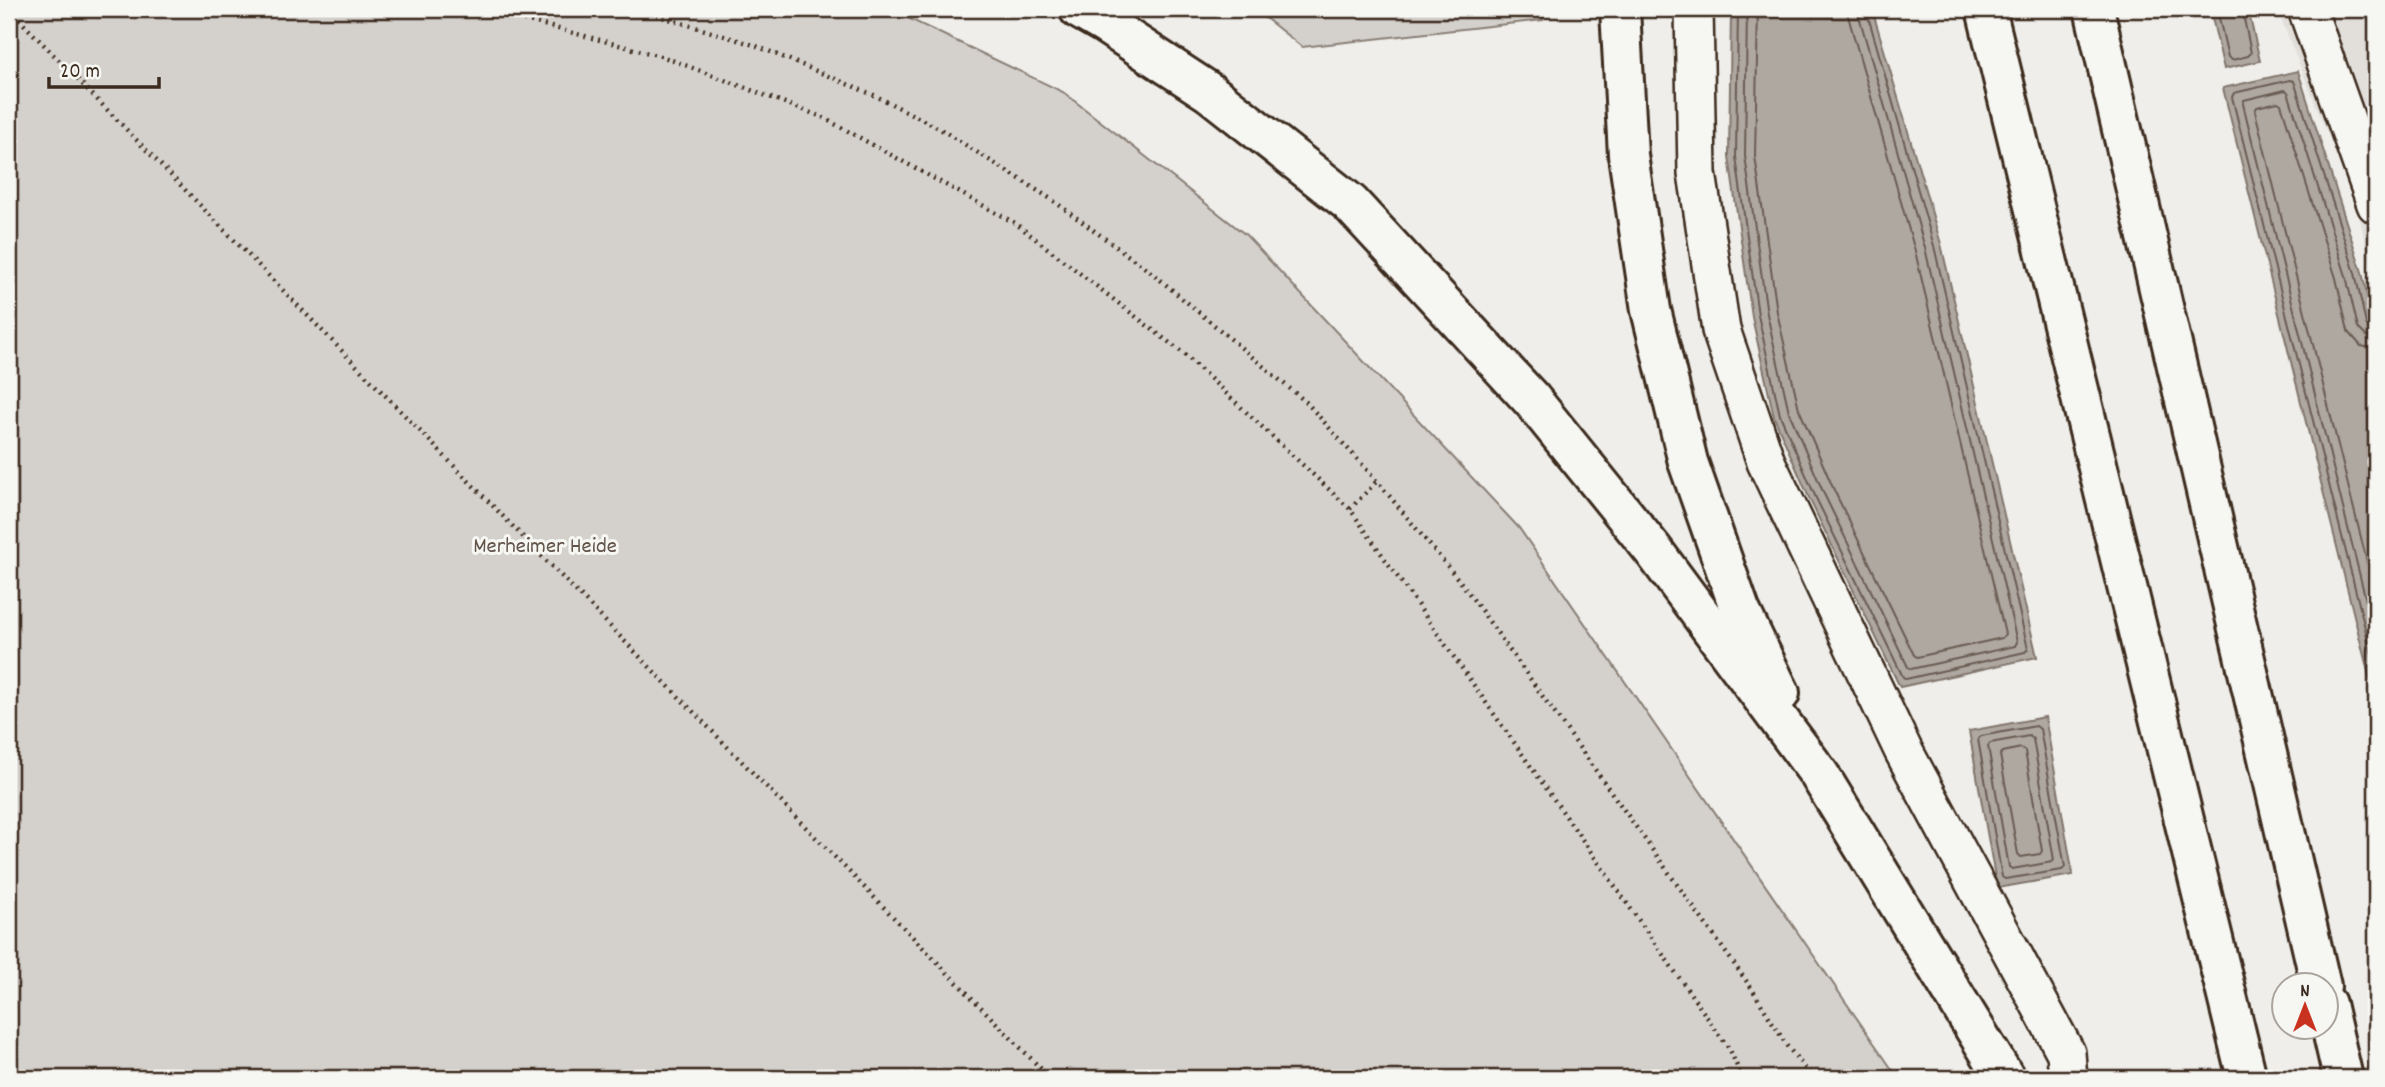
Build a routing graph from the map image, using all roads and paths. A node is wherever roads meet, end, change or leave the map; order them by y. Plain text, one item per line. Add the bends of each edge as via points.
1 (9, 9) edge
2 (483, 9) edge
3 (636, 9) edge
4 (1079, 9) edge
5 (1620, 9) edge
6 (1694, 9) edge
7 (1986, 9) edge
8 (2094, 9) edge
9 (2307, 9) edge
10 (2376, 204) edge
11 (1377, 481) junction
12 (1350, 509) junction
13 (1819, 774) junction
14 (2318, 972) edge
15 (2335, 1042) edge
16 (1050, 1078) edge
17 (1742, 1078) edge
18 (1813, 1078) edge
19 (2005, 1078) edge
20 (2068, 1078) edge
21 (2247, 1078) edge
22 (2343, 1078) edge

1 - 16 path
2 - 12 path via 664,57 822,117 1015,223 1184,354
3 - 11 path via 754,45 937,127 1152,273 1306,402
4 - 13 highway via 1209,92 1350,203 1532,400 1653,550
5 - 13 highway via 1628,155 1651,310 1688,462 1740,610
6 - 20 lane via 1697,173 1721,330 1766,462 1903,750 2066,1053
7 - 21 highway
8 - 14 highway
9 - 10 lane
11 - 12 path
11 - 18 path via 1463,586
12 - 17 path via 1730,1051
13 - 19 highway
15 - 22 highway

